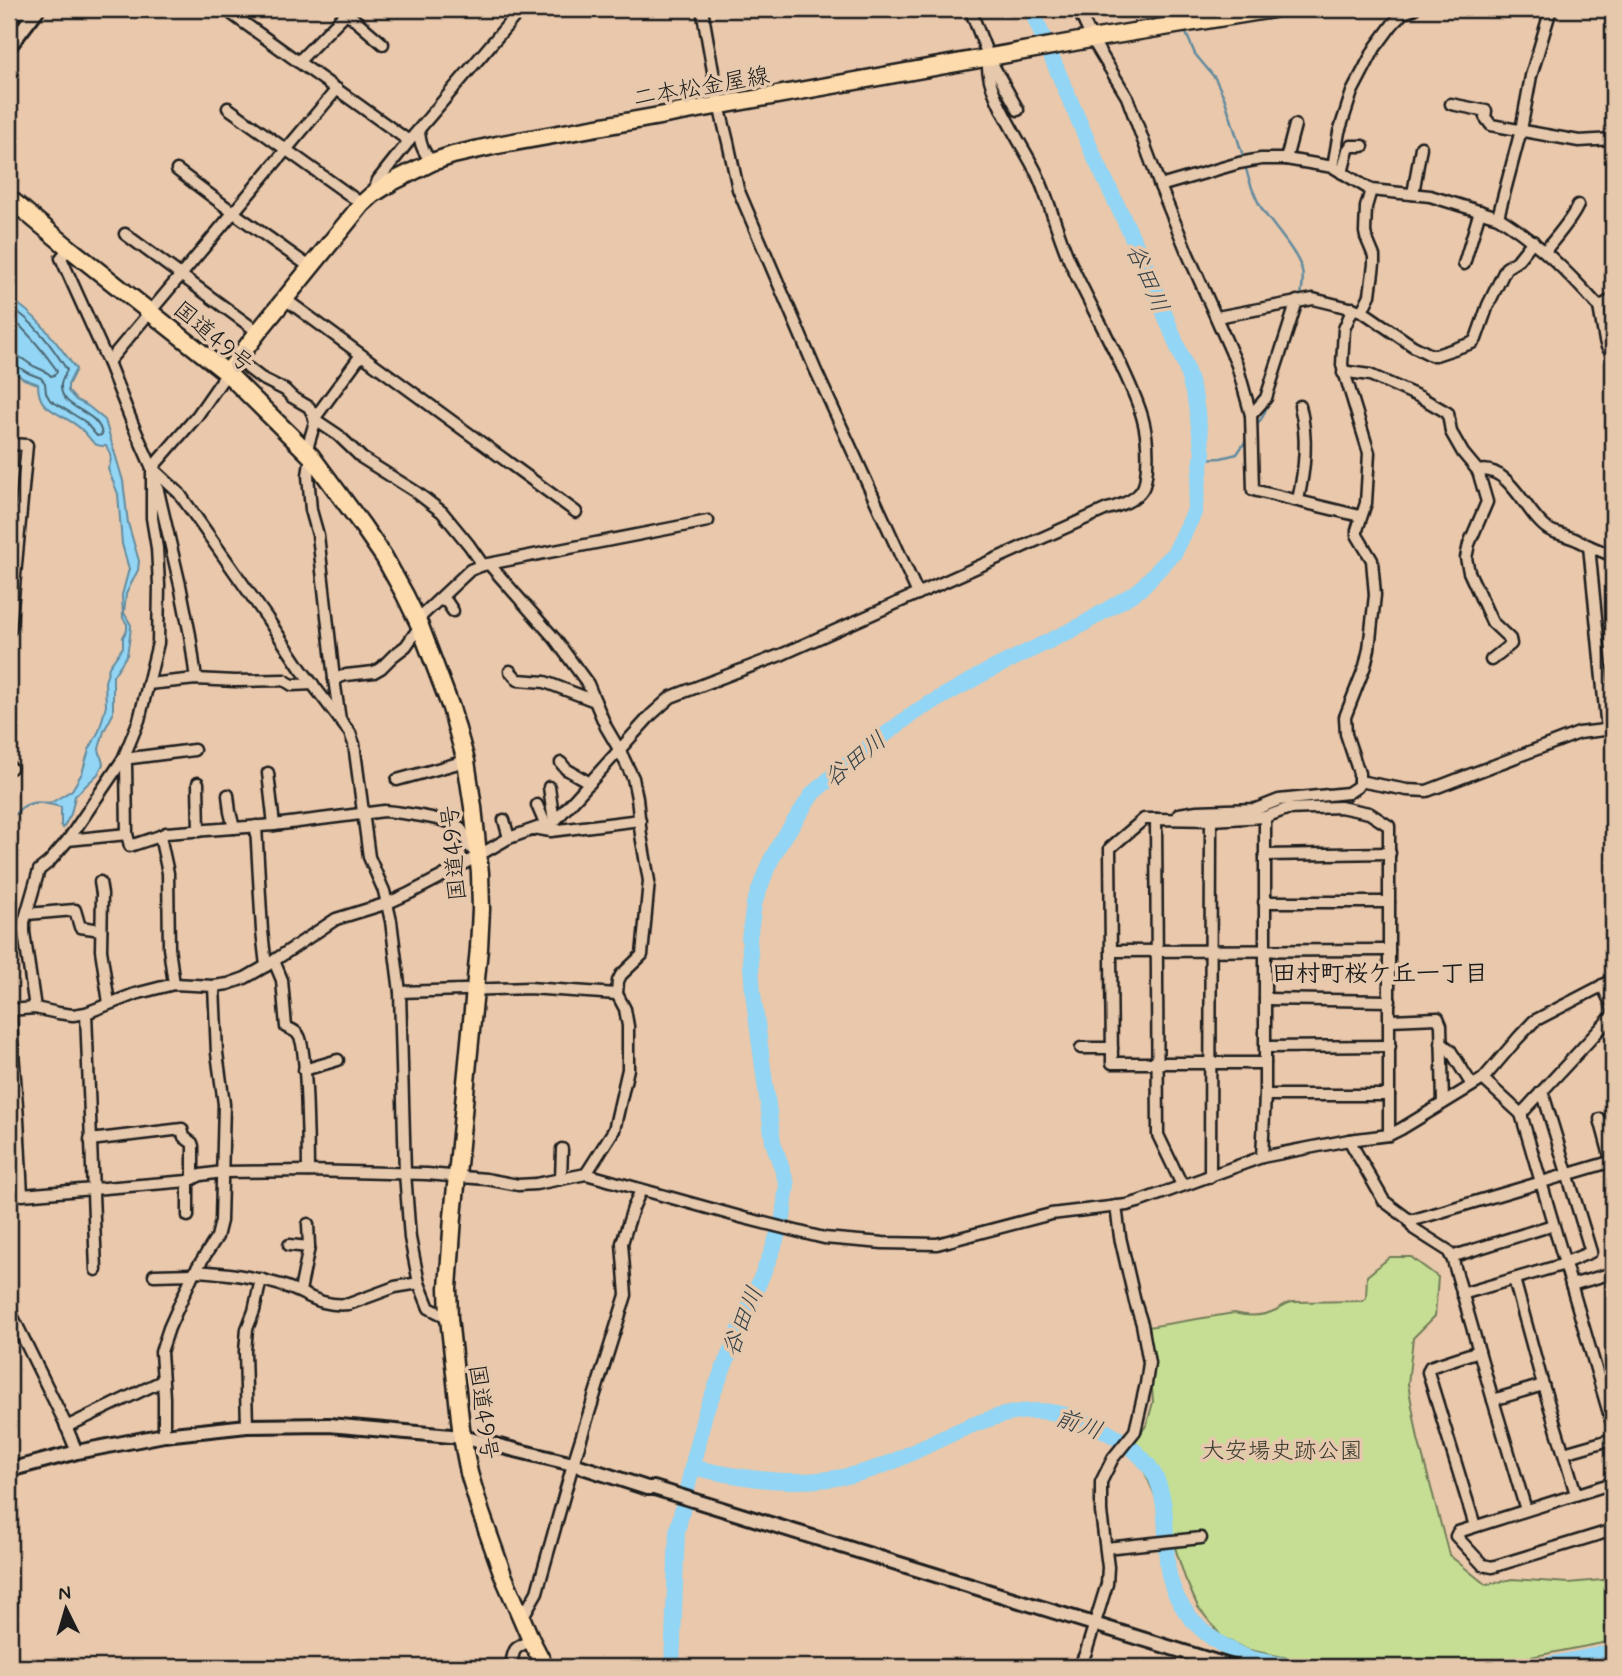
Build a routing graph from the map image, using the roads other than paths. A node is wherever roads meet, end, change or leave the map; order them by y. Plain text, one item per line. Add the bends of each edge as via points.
1 (239, 9) edge
2 (519, 9) edge
3 (702, 9) edge
4 (970, 9) edge
5 (1078, 9) edge
6 (1178, 9) edge
7 (1273, 9) edge
8 (1414, 9) edge
9 (1551, 9) edge
10 (37, 11) edge
11 (348, 11) edge
12 (9, 12) edge
13 (1176, 26) junction
14 (1089, 39) junction
15 (383, 44) dead end
16 (9, 47) edge
17 (993, 57) junction
18 (299, 62) junction
19 (337, 89) junction
20 (1451, 104) dead end
21 (719, 105) junction
22 (228, 108) dead end
23 (1018, 110) dead end
24 (1295, 125) dead end
25 (1521, 130) junction
26 (419, 131) junction
27 (1613, 139) edge
28 (409, 141) junction
29 (1363, 146) dead end
30 (1421, 147) dead end
31 (285, 150) junction
32 (1286, 159) junction
33 (432, 162) junction
34 (177, 170) dead end
35 (1337, 170) junction
36 (1160, 187) junction
37 (1371, 190) junction
38 (1413, 194) junction
39 (9, 198) edge
40 (367, 199) junction
41 (1578, 205) dead end
42 (1480, 211) junction
43 (234, 213) junction
44 (1498, 217) junction
45 (125, 234) dead end
46 (1533, 241) junction
47 (69, 248) junction
48 (1545, 251) junction
49 (1464, 264) dead end
50 (310, 267) junction
51 (181, 275) junction
52 (285, 299) junction
53 (1613, 299) edge
54 (1297, 301) junction
55 (1599, 307) junction
56 (1357, 310) junction
57 (150, 312) junction
58 (1217, 317) junction
59 (258, 332) junction
60 (1613, 354) edge
61 (360, 355) junction
62 (108, 362) junction
63 (248, 368) dead end
64 (227, 373) junction
65 (1343, 373) junction
66 (1300, 406) dead end
67 (1251, 415) junction
68 (314, 419) junction
69 (9, 444) edge
70 (309, 454) junction
71 (152, 468) junction
72 (1478, 471) junction
73 (1298, 500) junction
74 (576, 512) dead end
75 (1360, 516) junction
76 (708, 521) dead end
77 (1589, 546) junction
78 (1613, 556) edge
79 (486, 565) junction
80 (918, 594) junction
81 (439, 600) junction
82 (453, 611) dead end
83 (419, 623) junction
84 (9, 631) edge
85 (1491, 660) dead end
86 (510, 671) dead end
87 (196, 679) junction
88 (334, 679) junction
89 (148, 684) junction
90 (313, 684) junction
91 (595, 701) junction
92 (341, 720) junction
93 (1610, 730) edge
94 (194, 750) dead end
95 (620, 751) junction
96 (123, 759) junction
97 (466, 761) junction
98 (561, 763) dead end
99 (268, 773) dead end
100 (397, 780) dead end
101 (1359, 780) junction
102 (198, 783) dead end
103 (590, 783) junction
104 (549, 786) dead end
105 (228, 795) dead end
106 (537, 805) dead end
107 (363, 813) junction
108 (1265, 817) junction
109 (1156, 819) junction
110 (1168, 819) junction
111 (504, 820) dead end
112 (640, 820) junction
113 (1210, 820) junction
114 (274, 825) junction
115 (546, 826) junction
116 (256, 827) junction
117 (234, 828) junction
118 (199, 831) junction
119 (127, 834) junction
120 (160, 836) junction
121 (509, 838) junction
122 (68, 840) junction
123 (1390, 853) junction
124 (479, 854) junction
125 (1265, 855) junction
126 (100, 882) dead end
127 (1264, 902) junction
128 (1390, 902) junction
129 (387, 903) junction
130 (27, 914) junction
131 (101, 930) junction
132 (1211, 950) junction
133 (1265, 950) junction
134 (1389, 950) junction
135 (1111, 951) junction
136 (1158, 951) junction
137 (270, 964) junction
138 (1613, 980) edge
139 (174, 984) junction
140 (1602, 985) junction
141 (214, 986) junction
142 (475, 990) junction
143 (400, 992) junction
144 (617, 994) junction
145 (1265, 999) junction
146 (1390, 1000) junction
147 (109, 1003) junction
148 (36, 1008) junction
149 (1613, 1008) edge
150 (9, 1010) edge
151 (86, 1013) junction
152 (1613, 1015) edge
153 (1390, 1020) junction
154 (1441, 1043) junction
155 (1390, 1046) junction
156 (1265, 1047) junction
157 (1081, 1048) dead end
158 (1112, 1048) junction
159 (338, 1060) dead end
160 (1157, 1063) junction
161 (1265, 1063) junction
162 (1211, 1064) junction
163 (304, 1070) junction
164 (1483, 1079) junction
165 (1472, 1085) junction
166 (1541, 1092) junction
167 (1265, 1095) junction
168 (1389, 1095) junction
169 (1443, 1103) junction
170 (1521, 1114) junction
171 (1600, 1119) dead end
172 (1389, 1135) junction
173 (90, 1140) junction
174 (1349, 1140) junction
175 (562, 1149) dead end
176 (1262, 1157) junction
177 (1613, 1163) edge
178 (309, 1171) junction
179 (222, 1172) junction
180 (405, 1173) junction
181 (586, 1174) junction
182 (1567, 1175) junction
183 (458, 1177) junction
184 (1210, 1177) junction
185 (561, 1179) junction
186 (191, 1180) junction
187 (1540, 1183) junction
188 (1182, 1185) junction
189 (92, 1189) junction
190 (641, 1190) junction
191 (1116, 1206) junction
192 (188, 1216) dead end
193 (1410, 1221) junction
194 (308, 1224) dead end
195 (1553, 1225) junction
196 (289, 1245) dead end
197 (309, 1247) junction
198 (1451, 1256) junction
199 (1564, 1264) junction
200 (96, 1270) dead end
201 (194, 1272) junction
202 (1613, 1273) edge
203 (154, 1275) dead end
204 (261, 1279) junction
205 (1514, 1279) junction
206 (419, 1283) junction
207 (1571, 1285) junction
208 (300, 1291) junction
209 (1462, 1294) junction
210 (9, 1310) edge
211 (449, 1318) junction
212 (1479, 1351) junction
213 (162, 1381) junction
214 (1543, 1385) junction
215 (1493, 1400) junction
216 (247, 1426) junction
217 (66, 1427) junction
218 (1613, 1427) edge
219 (164, 1435) junction
220 (462, 1437) junction
221 (1613, 1439) edge
222 (77, 1452) junction
223 (1564, 1453) junction
224 (573, 1464) junction
225 (9, 1470) edge
226 (1611, 1483) edge
227 (1576, 1494) junction
228 (1613, 1497) edge
229 (1527, 1510) junction
230 (1475, 1526) junction
231 (1613, 1530) edge
232 (1201, 1538) dead end
233 (1105, 1548) junction
234 (522, 1618) junction
235 (1093, 1625) junction
236 (531, 1640) junction
237 (510, 1667) edge
238 (545, 1667) edge
239 (1079, 1667) edge
240 (1233, 1667) edge

1 - 18 street via 233,15
2 - 26 street
3 - 21 street
4 - 17 street
5 - 14 street
6 - 13 street
7 - 13 main road, 二本松金屋線
8 - 35 street via 1403,13 1375,48 1352,92 1339,132
9 - 25 street
10 - 12 street
10 - 16 street
11 - 15 street
11 - 18 street
13 - 14 main road, 二本松金屋線
14 - 17 main road, 二本松金屋線
14 - 36 street via 1127,97
17 - 21 main road, 二本松金屋線
17 - 23 street
17 - 80 street via 987,66 996,97 1037,174 1067,255 1141,408 1147,443 1146,482 1142,491 1119,505
18 - 19 street
19 - 28 street
19 - 31 street
20 - 25 street via 1486,111 1491,125
21 - 33 main road, 二本松金屋線 via 496,145
21 - 80 street via 738,189
22 - 31 street
24 - 32 street
25 - 27 street via 1579,141
25 - 44 street
26 - 28 street
26 - 33 street via 423,152
28 - 40 street
29 - 35 street via 1351,146
30 - 38 street
31 - 40 street
31 - 43 street
32 - 35 street
32 - 36 street via 1239,163
33 - 40 main road, 二本松金屋線
34 - 43 street
35 - 37 street
36 - 58 street
37 - 38 street
37 - 56 street via 1365,232 1374,264 1370,295
38 - 42 street
39 - 47 main road, 国道49号
40 - 50 main road, 二本松金屋線
41 - 48 street
42 - 44 street
42 - 49 street
43 - 50 street
43 - 51 street
44 - 46 street
45 - 51 street
46 - 48 street
46 - 56 street via 1506,268 1476,339 1466,346 1431,355
47 - 57 main road, 国道49号
47 - 62 street via 61,258
48 - 55 street
50 - 52 main road, 二本松金屋線
51 - 57 street
51 - 59 street
52 - 59 main road, 二本松金屋線
52 - 61 street
53 - 55 street
54 - 56 street via 1313,299
54 - 58 street
54 - 67 street via 1266,398
55 - 60 street via 1605,341
56 - 65 street via 1342,342
57 - 62 street
57 - 64 main road, 国道49号
58 - 67 street
59 - 64 main road, 二本松金屋線
61 - 68 street
61 - 74 street
62 - 71 street
63 - 68 street via 309,407
64 - 70 main road, 国道49号
64 - 71 street
65 - 72 street via 1370,375 1448,412 1451,432
65 - 75 street via 1369,453 1366,503
66 - 73 street via 1305,451
67 - 73 street via 1253,490
68 - 70 street
68 - 79 street via 442,512
69 - 84 street via 27,445
70 - 83 main road, 国道49号 via 384,557
70 - 88 street via 311,510 318,535
71 - 87 street via 180,585
71 - 89 street via 158,643
71 - 90 street via 179,493
72 - 77 street via 1489,470 1515,487 1539,523 1550,531
72 - 85 street via 1487,502 1466,558 1492,622 1511,644
73 - 75 street
75 - 101 street via 1357,535 1372,560 1375,594 1365,666 1345,721
76 - 79 street
77 - 78 street
77 - 93 street
79 - 81 street via 470,570
79 - 91 street via 555,639 589,684
80 - 95 street via 671,697
81 - 82 street
81 - 83 street
83 - 88 street via 406,646 381,668
83 - 97 main road, 国道49号
86 - 91 street via 519,680 545,682
87 - 89 street
87 - 90 street
88 - 92 street
89 - 96 street
90 - 92 street
91 - 95 street
92 - 107 street via 354,744
93 - 101 street via 1578,733 1427,791
94 - 96 street
95 - 103 street
95 - 112 street via 633,778
96 - 119 street
96 - 122 street
97 - 100 street
97 - 124 main road, 国道49号
98 - 103 street
99 - 114 street
101 - 110 street via 1348,793
102 - 118 street
103 - 115 street
104 - 115 street
105 - 117 street
106 - 115 street
107 - 114 street
107 - 124 street via 400,812 445,821 461,828 469,846
107 - 129 street via 369,857
108 - 113 street
108 - 123 street via 1310,807 1369,813 1389,826
108 - 125 street
109 - 110 street
109 - 135 street via 1144,819 1111,848
109 - 136 street
110 - 113 street
111 - 121 street
112 - 115 street via 551,831
112 - 144 street via 649,881 645,943 642,955 620,978
113 - 132 street
114 - 116 street
115 - 121 street
116 - 117 street
116 - 137 street via 262,931
117 - 118 street
118 - 120 street
119 - 120 street via 130,846
119 - 122 street
120 - 139 street via 168,873
121 - 124 street
122 - 130 street via 39,870
123 - 125 street
123 - 128 street
124 - 129 street
124 - 142 main road, 国道49号 via 481,909
125 - 127 street
126 - 131 street
127 - 128 street
127 - 133 street
128 - 134 street
129 - 137 street via 336,919
129 - 143 street
130 - 131 street via 75,910 80,927
130 - 148 street via 24,932
131 - 147 street
132 - 133 street
132 - 136 street
132 - 162 street
133 - 134 street
133 - 145 street
134 - 146 street
135 - 136 street
135 - 158 street
136 - 160 street
137 - 141 street via 237,981
137 - 163 street via 282,980 286,1027 300,1036
138 - 140 street
139 - 141 street
139 - 147 street
140 - 149 street
140 - 164 street via 1534,1021
141 - 179 street via 224,1104
142 - 143 street
142 - 144 street via 529,988
142 - 183 main road, 国道49号
143 - 180 street
144 - 181 street via 627,1015 628,1069 614,1130
145 - 146 street
145 - 156 street
146 - 153 street
147 - 151 street
148 - 150 street
148 - 151 street
150 - 189 street via 22,1195
151 - 173 street
152 - 166 street
153 - 154 street via 1438,1018
153 - 155 street
154 - 165 street
154 - 169 street
155 - 156 street
155 - 168 street
156 - 161 street
157 - 158 street
158 - 160 street via 1112,1063
159 - 163 street
160 - 162 street
160 - 188 street via 1158,1135
161 - 162 street
161 - 167 street
162 - 184 street
163 - 178 street
164 - 165 street
164 - 170 street
165 - 169 street
166 - 170 street
166 - 182 street
167 - 168 street
167 - 176 street
168 - 172 street
169 - 172 street
170 - 187 street
171 - 177 street
172 - 174 street
173 - 186 street via 183,1129 193,1146
173 - 189 street
174 - 176 street
174 - 193 street via 1384,1201
175 - 185 street
176 - 184 street
177 - 182 street
178 - 179 street
178 - 180 street
179 - 186 street
179 - 201 street via 219,1230
180 - 183 street
180 - 206 street
181 - 185 street
181 - 190 street
182 - 187 street
182 - 199 street via 1591,1252
183 - 185 street via 518,1185
183 - 211 main road, 国道49号
184 - 188 street
186 - 189 street
186 - 192 street
187 - 193 street
187 - 195 street
188 - 191 street
189 - 200 street
190 - 191 street via 824,1238 937,1244 1051,1214
190 - 224 street via 622,1242 626,1295
191 - 233 street via 1149,1363 1135,1431 1101,1482
193 - 198 street
194 - 197 street
195 - 198 street
195 - 199 street
196 - 197 street
197 - 208 street
198 - 209 street
199 - 205 street
199 - 207 street
201 - 203 street
201 - 204 street
201 - 213 street via 161,1352
202 - 207 street
204 - 208 street
204 - 216 street via 247,1329
205 - 209 street
205 - 214 street
206 - 208 street via 349,1304 313,1300
206 - 211 street via 429,1308
207 - 218 street
209 - 212 street
210 - 217 street
211 - 220 main road, 国道49号
212 - 215 street
212 - 230 street via 1430,1367 1428,1372
213 - 217 street
213 - 219 street
214 - 215 street
214 - 223 street
215 - 229 street
216 - 219 street
216 - 220 street via 329,1425
217 - 222 street
219 - 222 street
220 - 224 street
220 - 234 main road, 国道49号 via 481,1513
221 - 223 street
222 - 225 street
223 - 227 street
224 - 234 street via 537,1592
224 - 235 street
226 - 227 street
226 - 228 street
227 - 229 street
229 - 230 street
230 - 231 street via 1456,1536 1488,1567
232 - 233 street
233 - 235 street via 1107,1584
234 - 236 main road, 国道49号
235 - 239 street
235 - 240 street
236 - 237 street via 513,1651
236 - 238 main road, 国道49号

